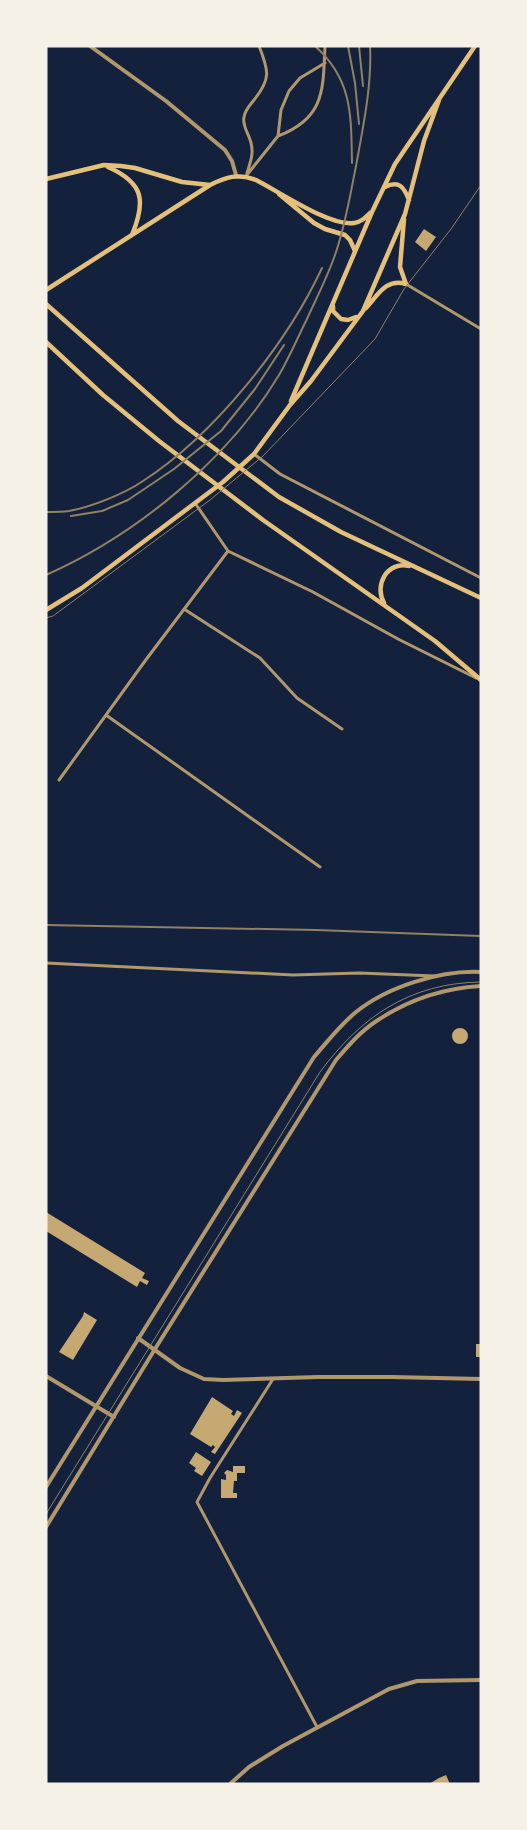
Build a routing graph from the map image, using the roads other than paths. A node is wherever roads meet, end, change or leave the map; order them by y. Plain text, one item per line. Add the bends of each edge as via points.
1 (90, 46) edge
2 (259, 46) edge
3 (325, 46) edge
4 (475, 46) edge
5 (324, 63) junction
6 (439, 100) junction
7 (278, 136) junction
8 (104, 165) junction
9 (236, 176) junction
10 (246, 176) junction
11 (46, 178) edge
12 (210, 186) junction
13 (272, 188) junction
14 (383, 188) junction
15 (409, 200) junction
16 (372, 212) junction
17 (405, 214) junction
18 (132, 235) junction
19 (355, 251) junction
20 (406, 284) junction
21 (46, 290) edge
22 (46, 304) edge
23 (332, 305) junction
24 (363, 310) junction
25 (357, 317) junction
26 (481, 328) edge
27 (46, 342) edge
28 (290, 405) junction
29 (254, 454) junction
30 (195, 503) junction
31 (228, 551) junction
32 (413, 567) junction
33 (481, 578) edge
34 (481, 598) edge
35 (385, 605) junction
36 (184, 609) junction
37 (46, 610) edge
38 (479, 679) edge
39 (106, 715) junction
40 (342, 729) dead end
41 (59, 780) dead end
42 (320, 867) dead end
43 (46, 963) edge
44 (481, 972) edge
45 (440, 976) junction
46 (481, 986) edge
47 (138, 1338) junction
48 (155, 1349) junction
49 (46, 1376) edge
50 (274, 1378) junction
51 (481, 1379) edge
52 (96, 1406) junction
53 (114, 1417) junction
54 (46, 1487) edge
55 (46, 1527) edge
56 (481, 1680) edge
57 (317, 1727) junction
58 (230, 1784) edge

1 - 9 street via 166,101 225,150
2 - 10 street via 267,75 265,86 244,116 252,157
3 - 5 street
4 - 6 main road
5 - 7 street via 300,78 289,91 281,110
5 - 7 street via 324,83 317,106 294,130
6 - 14 main road via 409,142
6 - 15 main road via 424,141
7 - 10 street
8 - 11 main road
8 - 12 main road via 135,168 182,182
8 - 18 main road via 125,177 136,189 140,216
9 - 10 main road
9 - 12 main road
10 - 13 main road
12 - 18 main road
13 - 16 main road via 312,211 345,223 361,221
13 - 19 main road via 314,223 345,235
14 - 15 main road via 400,184
14 - 16 main road
15 - 17 main road
16 - 19 main road
17 - 20 main road via 400,267
17 - 24 main road
18 - 21 main road
19 - 23 main road
20 - 24 main road via 388,284
20 - 26 street
22 - 32 main road via 178,421 279,497
23 - 25 main road via 341,319
23 - 28 main road
24 - 25 main road
25 - 28 main road
27 - 35 main road via 159,442
28 - 29 main road
29 - 30 main road
29 - 33 street via 280,474
30 - 31 street
30 - 37 main road via 82,588
31 - 36 street
31 - 38 street
32 - 34 main road
32 - 35 main road via 397,566 384,575 380,590
35 - 38 main road
36 - 39 street
36 - 40 street via 260,658 297,698
39 - 41 street
39 - 42 street
43 - 45 street via 293,975
44 - 45 street
45 - 47 street via 410,983 374,1000 356,1012 314,1057
46 - 48 street via 441,992 416,1000 374,1022 336,1060
47 - 48 street
47 - 52 street
48 - 50 street via 190,1374 204,1378
48 - 53 street
49 - 52 street
50 - 51 street via 392,1376
50 - 57 street via 197,1502
52 - 53 street
52 - 54 street
53 - 55 street
56 - 57 street via 406,1683
57 - 58 street via 249,1767

